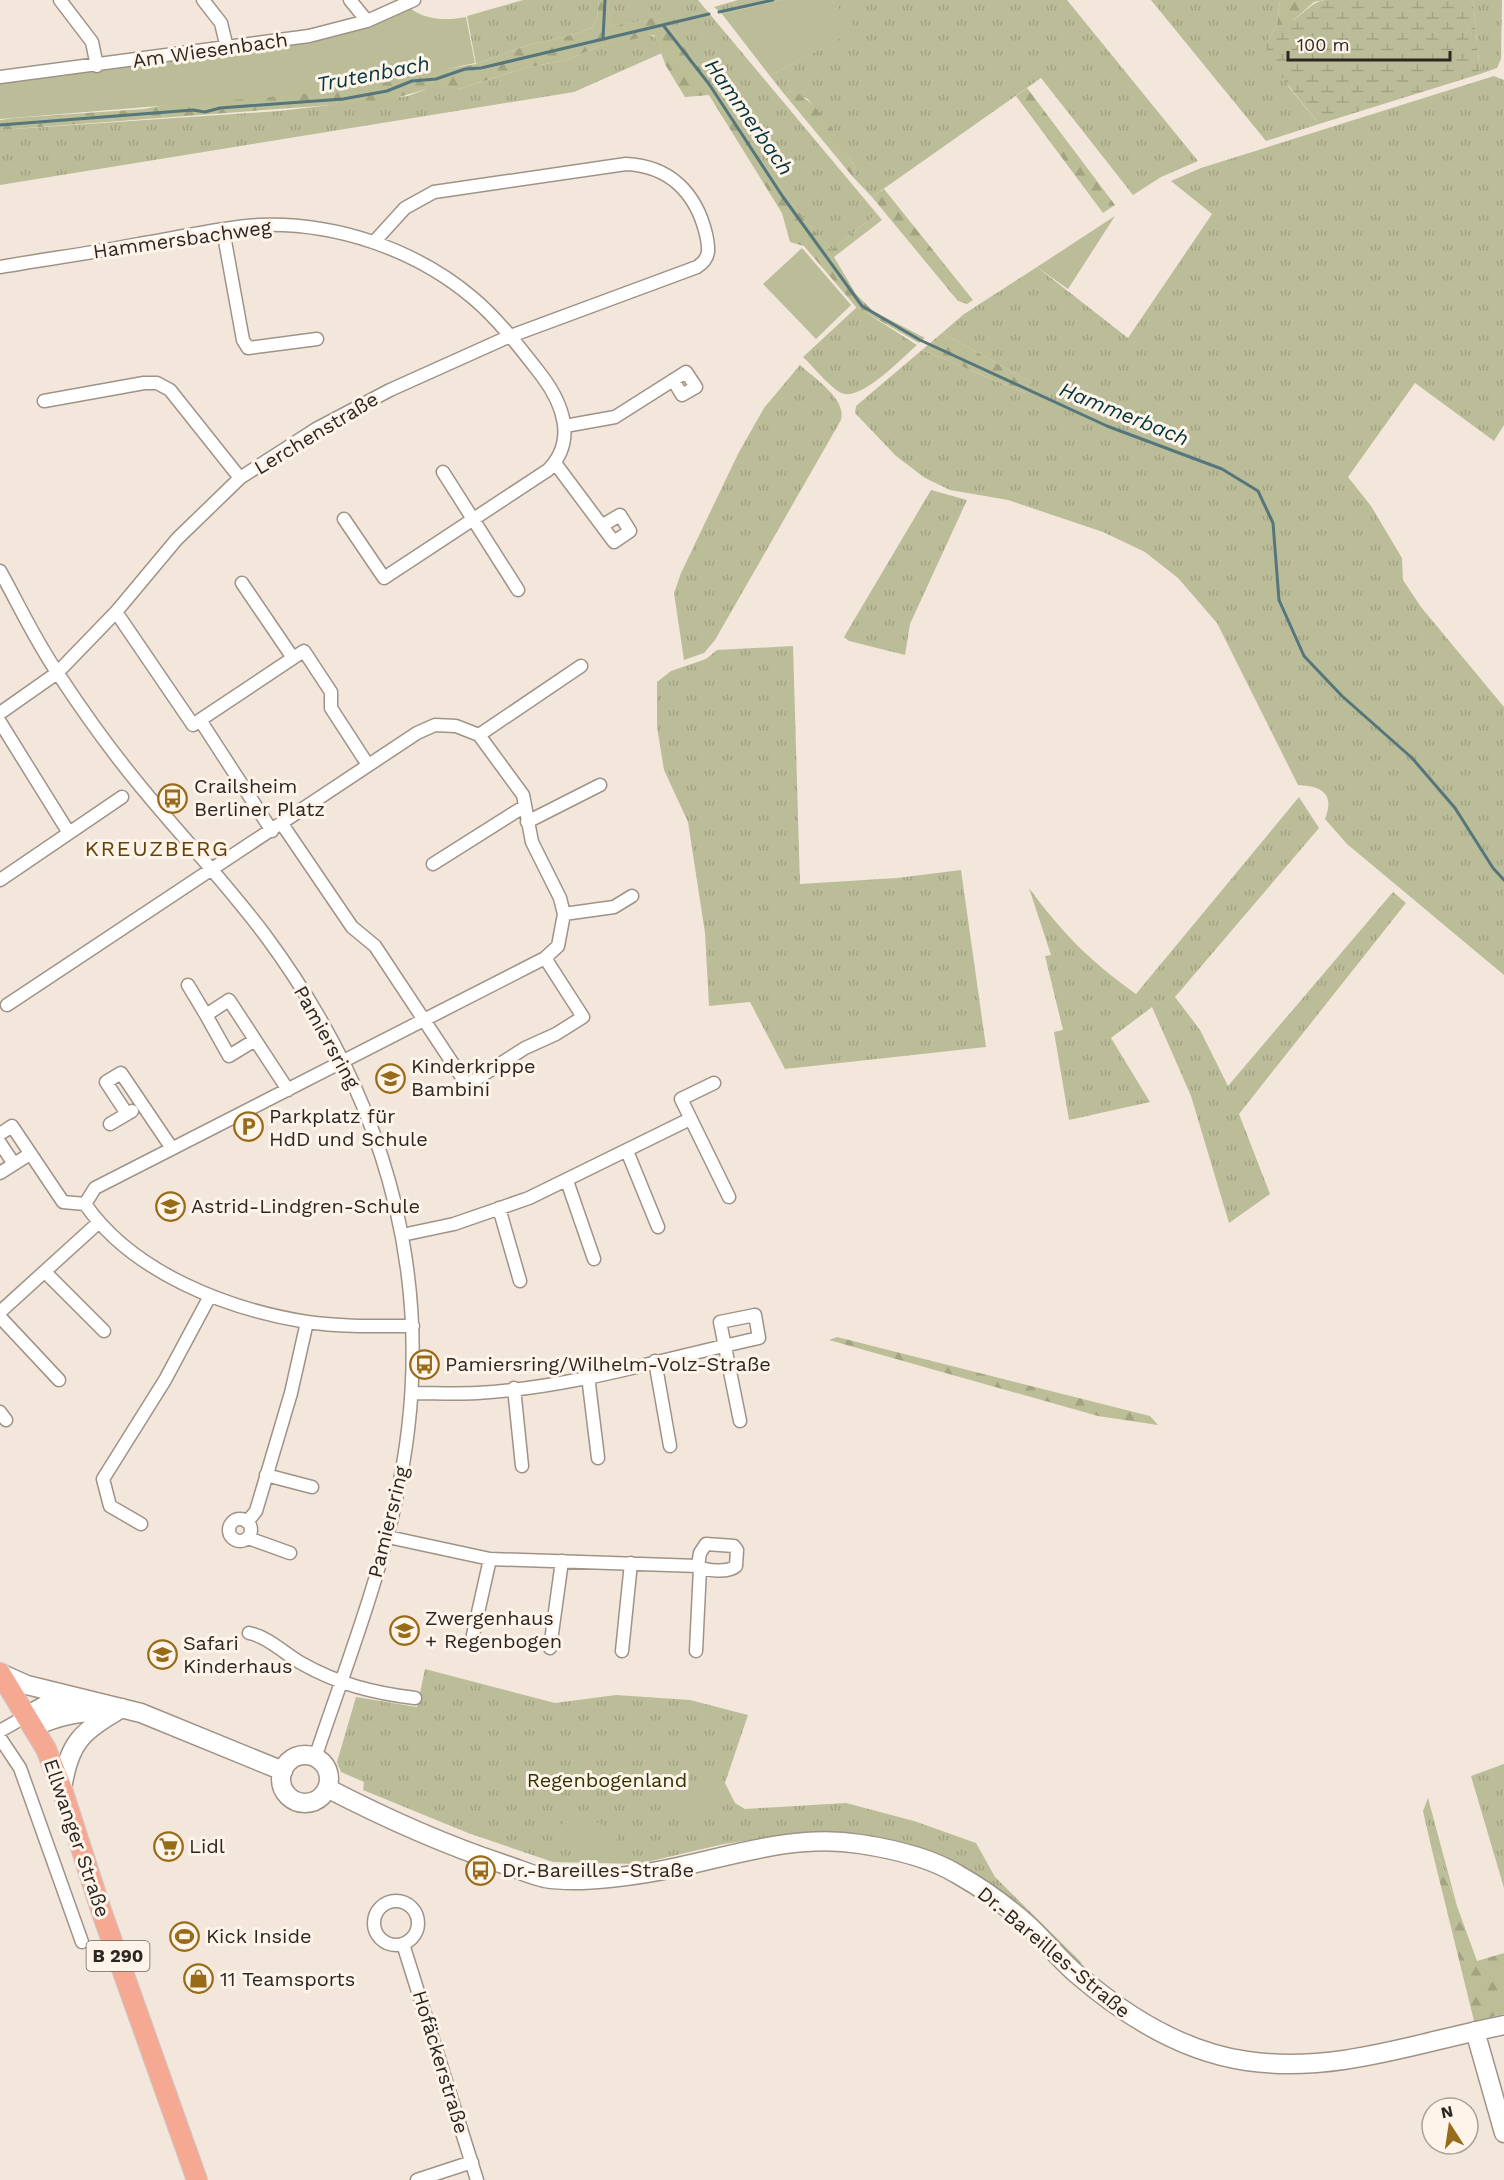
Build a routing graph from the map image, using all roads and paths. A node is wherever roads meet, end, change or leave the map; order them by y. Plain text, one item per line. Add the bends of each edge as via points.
1 (60, 0) edge
2 (203, 0) edge
3 (350, 0) edge
4 (414, 0) edge
5 (367, 21) junction
6 (227, 48) junction
7 (97, 66) junction
8 (0, 77) edge
9 (223, 230) junction
10 (374, 242) junction
11 (0, 267) edge
12 (508, 337) junction
13 (317, 339) dead end
14 (673, 380) dead end
15 (44, 401) dead end
16 (565, 426) junction
17 (555, 463) junction
18 (443, 472) dead end
19 (240, 478) junction
20 (345, 519) dead end
21 (473, 519) junction
22 (603, 525) dead end
23 (0, 571) edge
24 (242, 583) dead end
25 (518, 590) dead end
26 (116, 612) junction
27 (293, 658) junction
28 (581, 666) dead end
29 (57, 673) junction
30 (0, 713) edge
31 (200, 720) junction
32 (0, 722) edge
33 (479, 735) junction
34 (368, 765) junction
35 (600, 785) dead end
36 (122, 797) dead end
37 (525, 806) junction
38 (527, 822) junction
39 (277, 828) junction
40 (69, 833) junction
41 (434, 864) dead end
42 (211, 870) junction
43 (0, 880) edge
44 (632, 896) dead end
45 (564, 914) junction
46 (545, 958) junction
47 (188, 985) dead end
48 (7, 1005) dead end
49 (206, 1015) junction
50 (424, 1019) junction
51 (255, 1040) junction
52 (345, 1061) junction
53 (714, 1083) dead end
54 (288, 1090) junction
55 (142, 1104) junction
56 (127, 1114) junction
57 (690, 1119) junction
58 (110, 1124) dead end
59 (0, 1134) edge
60 (0, 1143) edge
61 (171, 1148) junction
62 (627, 1151) junction
63 (30, 1154) junction
64 (14, 1164) junction
65 (0, 1173) edge
66 (567, 1181) junction
67 (729, 1197) dead end
68 (85, 1204) junction
69 (499, 1208) junction
70 (98, 1223) junction
71 (658, 1227) dead end
72 (402, 1235) junction
73 (594, 1259) dead end
74 (45, 1272) junction
75 (520, 1281) dead end
76 (210, 1296) junction
77 (0, 1315) edge
78 (307, 1322) junction
79 (412, 1326) junction
80 (104, 1331) dead end
81 (724, 1345) junction
82 (655, 1361) junction
83 (588, 1376) junction
84 (59, 1380) dead end
85 (514, 1388) junction
86 (413, 1393) junction
87 (740, 1422) dead end
88 (670, 1446) dead end
89 (598, 1458) dead end
90 (522, 1466) dead end
91 (266, 1475) junction
92 (312, 1487) dead end
93 (247, 1522) junction
94 (141, 1524) dead end
95 (388, 1537) junction
96 (248, 1538) junction
97 (290, 1553) dead end
98 (490, 1559) junction
99 (562, 1561) junction
100 (631, 1563) junction
101 (249, 1633) dead end
102 (473, 1635) dead end
103 (550, 1648) dead end
104 (622, 1651) dead end
105 (696, 1651) dead end
106 (0, 1673) edge
107 (340, 1683) junction
108 (415, 1698) dead end
109 (94, 1701) junction
110 (122, 1708) junction
111 (31, 1721) junction
112 (0, 1731) edge
113 (0, 1738) edge
114 (315, 1758) junction
115 (283, 1771) junction
116 (327, 1788) junction
117 (62, 1789) junction
118 (82, 1942) dead end
119 (403, 1944) dead end
120 (1504, 2025) edge
121 (1475, 2031) junction
122 (1504, 2133) edge
123 (472, 2162) junction
124 (197, 2180) edge
125 (417, 2180) edge
126 (477, 2180) edge

1 - 7 street via 92,42
2 - 6 street via 221,23
3 - 5 street
4 - 5 street, Am Wiesenbach
5 - 6 street, Am Wiesenbach via 309,36
6 - 7 street, Am Wiesenbach
7 - 8 street, Am Wiesenbach
9 - 10 street, Hammersbachweg via 291,225
9 - 11 street, Hammersbachweg
9 - 13 street via 243,340 248,348
10 - 12 street, Hammersbachweg via 420,263 472,298
10 - 12 street, Lerchenstraße via 405,208 434,192 613,165 638,165 672,179 692,198 709,251 704,262
12 - 16 street, Hammersbachweg via 551,389
12 - 19 street, Lerchenstraße via 390,390 316,429
14 - 16 street via 615,417
15 - 19 street via 158,383 170,390
16 - 17 street
17 - 21 street
17 - 22 street
18 - 21 street
19 - 26 street, Lerchenstraße via 177,539
20 - 21 street via 384,578
21 - 25 street
23 - 29 street, Pamiersring
24 - 27 street
26 - 29 street, Lerchenstraße
26 - 31 street via 193,725
27 - 31 street
27 - 34 street via 304,651 331,692 331,708
28 - 33 street
29 - 30 street, Lerchenstraße
29 - 42 street, Pamiersring via 139,785
31 - 39 street
32 - 40 street
33 - 34 street via 456,726 435,725
33 - 37 street via 523,795
34 - 39 street
35 - 38 street
36 - 40 street
37 - 38 street
37 - 41 street
38 - 45 street
39 - 42 street
39 - 50 street via 351,927 375,946
40 - 43 street
42 - 48 street
42 - 52 street, Pamiersring via 264,934
44 - 45 street via 614,907
45 - 46 street via 558,946
46 - 50 street
46 - 50 street via 583,1017 467,1085
47 - 49 street
49 - 51 street via 229,1000
49 - 51 street via 229,1056
50 - 52 street
51 - 54 street
52 - 54 street
52 - 72 street, Pamiersring via 390,1177
53 - 57 street via 681,1099
54 - 61 street
55 - 56 street
55 - 56 street via 121,1073 113,1077 106,1082
55 - 61 street
56 - 58 street
57 - 62 street
57 - 67 street
59 - 63 street via 12,1126
60 - 64 street
61 - 68 street via 95,1188
62 - 66 street
62 - 71 street
63 - 64 street
63 - 68 street via 63,1202
64 - 65 street
66 - 69 street
66 - 73 street
68 - 70 street
69 - 72 street via 454,1224
69 - 75 street
70 - 74 street
70 - 76 street via 159,1269
72 - 79 street, Pamiersring
74 - 77 street
74 - 80 street
76 - 78 street via 233,1306
76 - 94 street via 165,1380 103,1479 111,1506
77 - 84 street
78 - 79 street
78 - 91 street
79 - 86 street, Pamiersring
81 - 81 street via 759,1338 755,1315 720,1322
81 - 82 street
81 - 87 street
82 - 83 street
82 - 88 street
83 - 85 street
83 - 89 street
85 - 86 street via 478,1393
85 - 90 street
86 - 95 street, Pamiersring
91 - 92 street
91 - 93 street via 256,1511
93 - 96 street
93 - 96 street via 234,1521 229,1530 238,1541
95 - 98 street
95 - 107 street, Pamiersring
96 - 97 street
98 - 99 street
98 - 102 street
99 - 100 street
99 - 103 street
100 - 104 street
100 - 105 street via 701,1562
101 - 107 street
106 - 109 main road via 27,1685
106 - 111 main road, Ellwanger Straße / B 290
107 - 108 street
107 - 114 street, Pamiersring
109 - 110 main road
109 - 111 main road via 46,1705
110 - 111 main road
110 - 115 main road
110 - 117 main road via 96,1723 78,1741 67,1760
111 - 112 street
111 - 117 main road, Ellwanger Straße / B 290
113 - 118 street via 20,1768
114 - 115 main road via 308,1755 292,1759
114 - 116 main road via 328,1774
115 - 116 main road via 281,1779 286,1793 298,1802 312,1802
116 - 121 main road, Dr.-Bareilles-Straße via 481,1857 546,1878 638,1874 763,1847 816,1841 858,1843 900,1852 956,1873 993,1898 1125,2013 1191,2047 1244,2061 1347,2061
117 - 124 main road, Ellwanger Straße / B 290
119 - 123 street, Hofäckerstraße
120 - 121 main road, Dr.-Bareilles-Straße
121 - 122 main road
123 - 125 street
123 - 126 street, Hofäckerstraße

